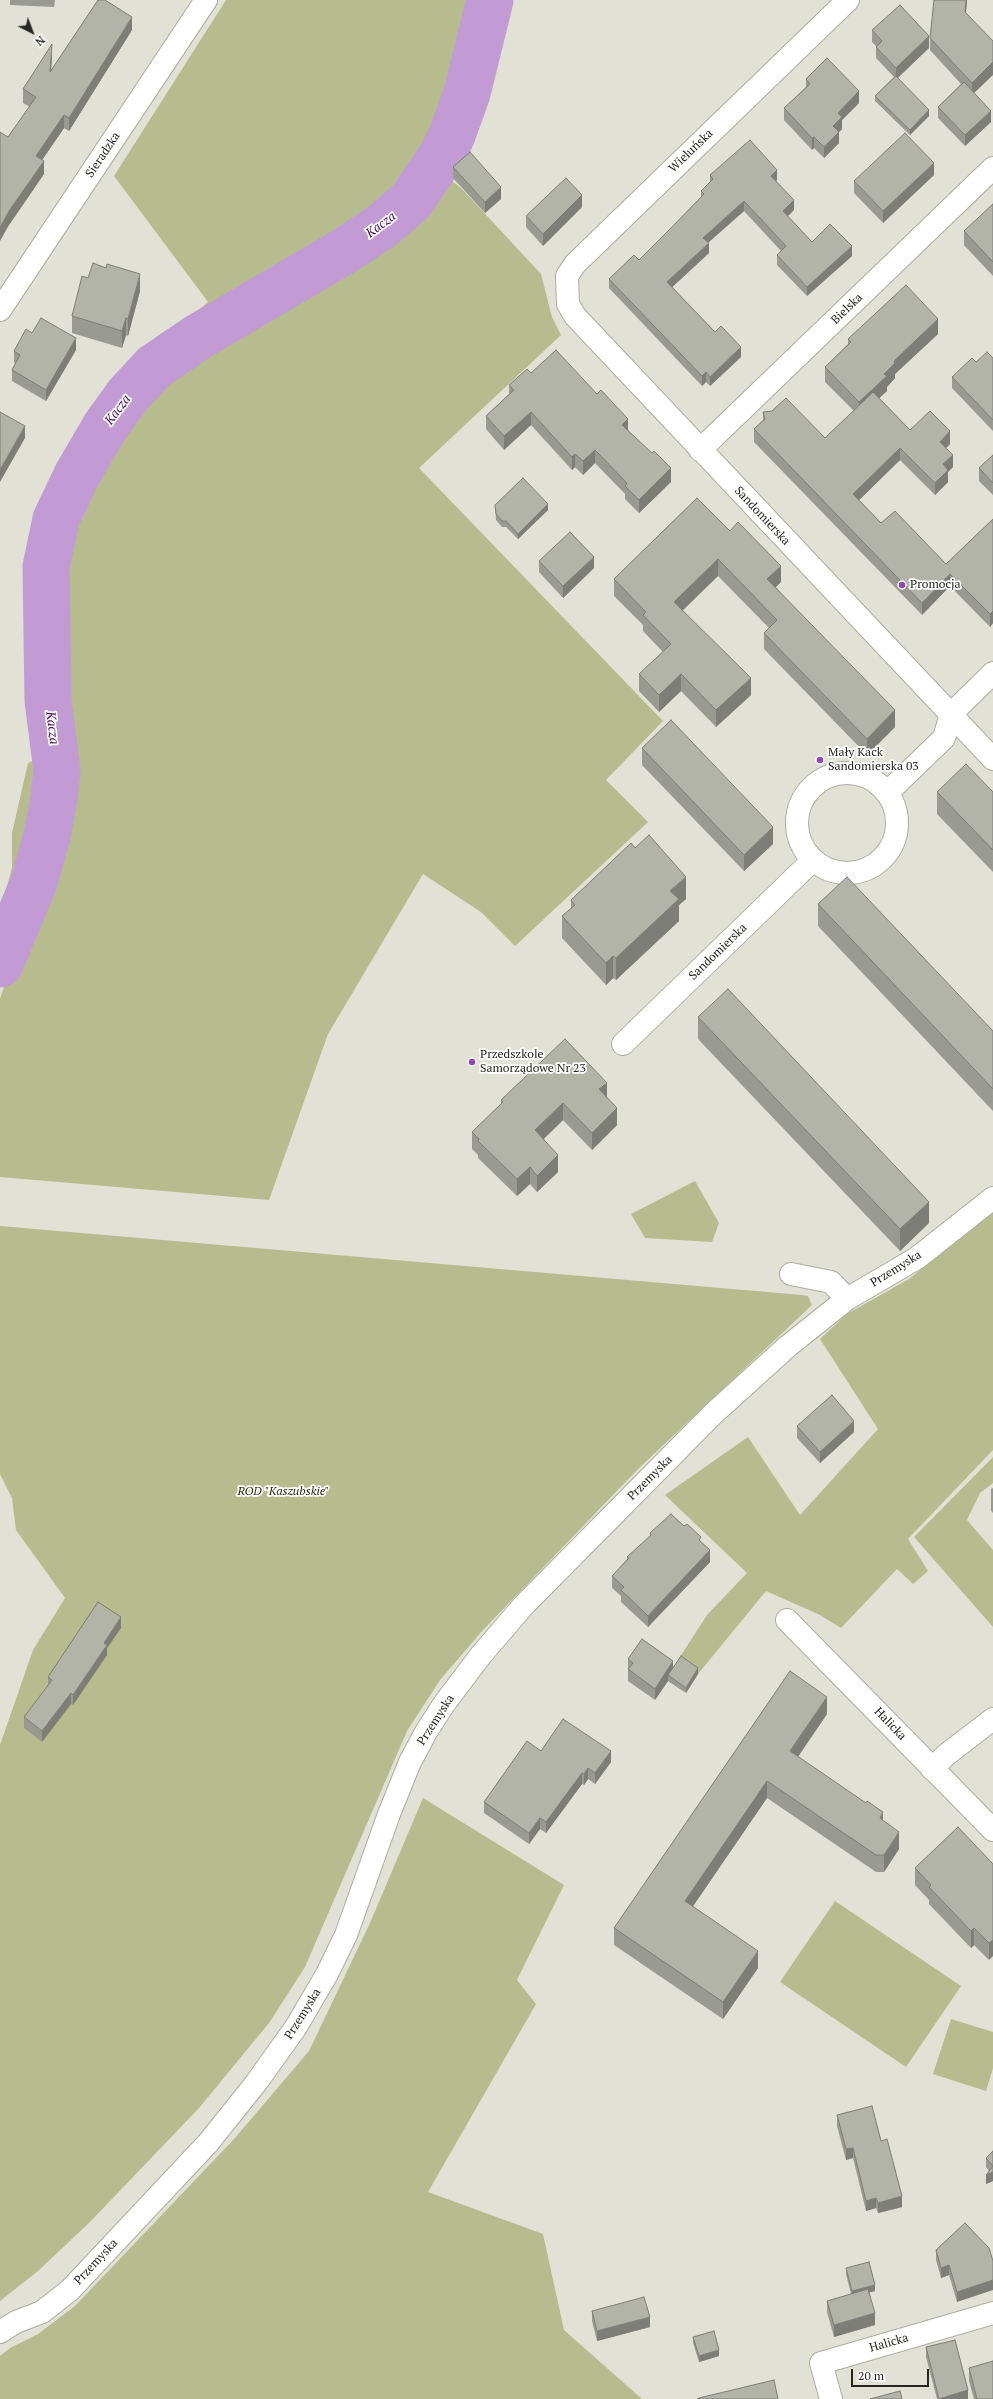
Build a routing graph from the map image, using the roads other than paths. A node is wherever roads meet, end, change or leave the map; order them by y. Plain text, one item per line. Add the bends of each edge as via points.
1 (206, 0) edge
2 (848, 0) edge
3 (993, 168) edge
4 (1, 305) edge
5 (575, 316) joint
6 (700, 450) junction
7 (993, 673) edge
8 (951, 714) junction
9 (993, 759) edge
10 (888, 792) junction
11 (813, 860) junction
12 (623, 1044) dead end
13 (993, 1198) edge
14 (791, 1274) dead end
15 (847, 1299) junction
16 (786, 1620) dead end
17 (993, 1719) edge
18 (932, 1769) junction
19 (993, 1830) edge
20 (993, 2313) edge
21 (0, 2332) edge
22 (831, 2399) edge

1 - 4 street, Sieradzka
2 - 5 street, Wieluńska via 575,264 566,286 568,304
3 - 6 street, Bielska
5 - 6 street, Sandomierska
6 - 8 street, Sandomierska
7 - 8 street
8 - 9 street, Sandomierska
8 - 10 street via 944,738
10 - 11 street via 897,812 897,833 888,853 874,866 856,872 841,873 826,869
10 - 11 street via 873,779 854,772 833,774 814,784 801,801 797,822 801,842
11 - 12 street, Sandomierska
13 - 15 street, Przemyska via 917,1258
14 - 15 street via 831,1282
15 - 21 street, Przemyska via 793,1341 713,1414 566,1561 481,1655 444,1704 413,1756 389,1814 346,1935 296,2027 256,2084 208,2143 70,2290 42,2312 16,2322
16 - 18 street, Halicka
17 - 18 street
18 - 19 street, Halicka
20 - 22 street, Halicka via 821,2363

